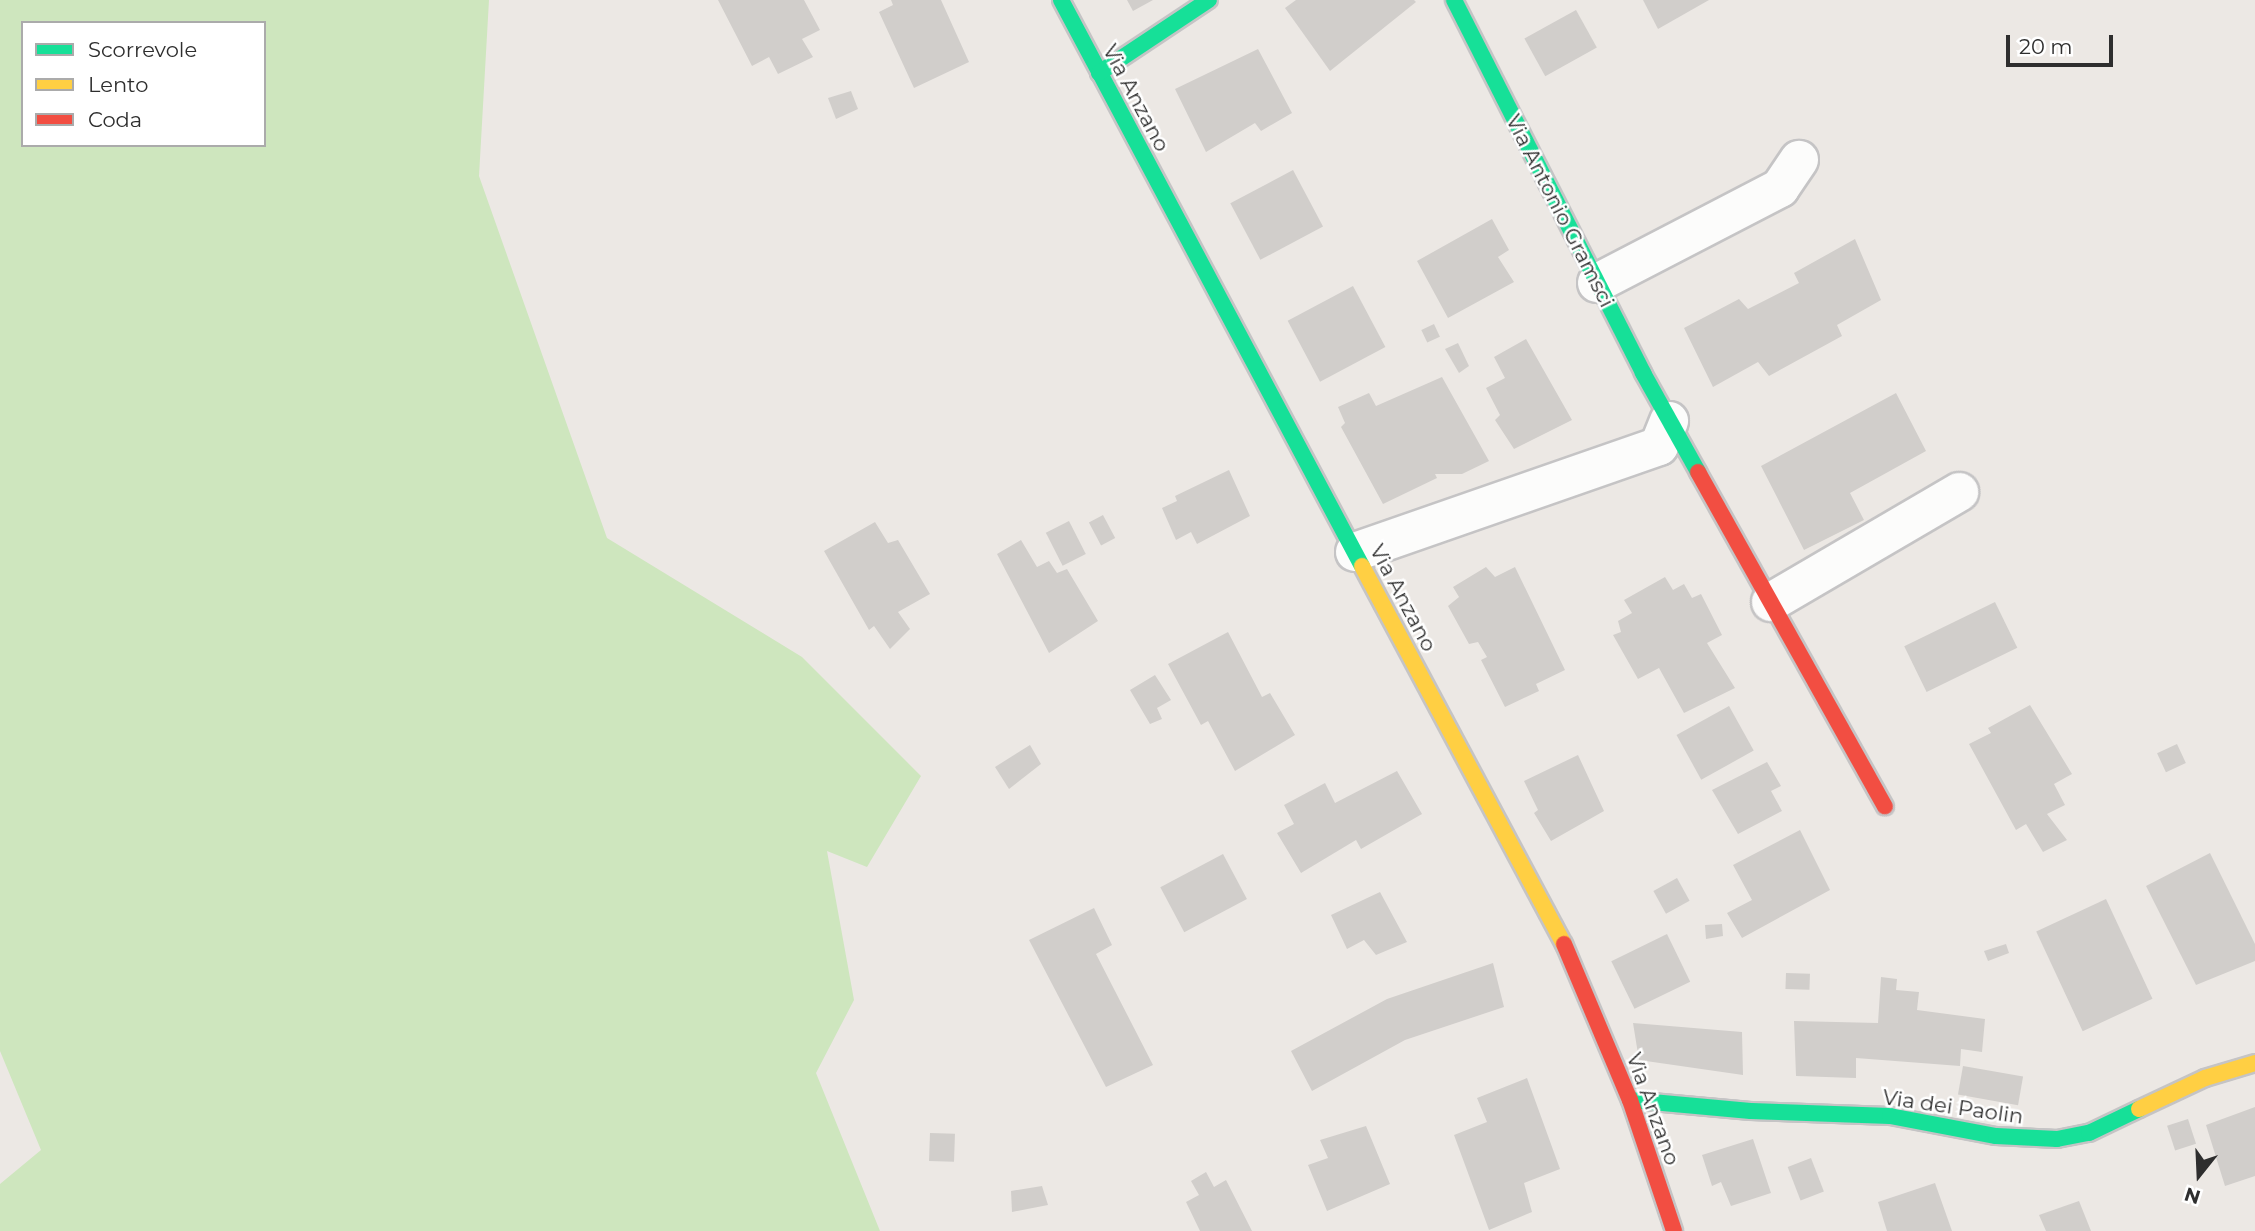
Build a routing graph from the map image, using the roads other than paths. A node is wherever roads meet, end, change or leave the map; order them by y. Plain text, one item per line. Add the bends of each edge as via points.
1 (1061, 0) edge
2 (1209, 0) edge
3 (1454, 0) edge
4 (1099, 73) junction
5 (1799, 160) dead end
6 (1597, 283) junction
7 (1669, 421) junction
8 (1959, 492) dead end
9 (1356, 552) junction
10 (1771, 602) junction
11 (1885, 806) dead end
12 (2255, 1063) edge
13 (1630, 1100) junction
14 (1674, 1231) edge

1 - 4 street, Via Anzano
2 - 4 street
3 - 6 street, Via Antonio Gramsci
4 - 9 street, Via Anzano
5 - 6 street via 1780,188
6 - 7 street, Via Antonio Gramsci
7 - 9 street via 1659,446
7 - 10 street, Via Antonio Gramsci
8 - 10 street
9 - 13 street, Via Anzano via 1563,942
10 - 11 street, Via Antonio Gramsci
12 - 13 street, Via dei Paolin via 2205,1078 2089,1133 2057,1139 1996,1136 1890,1116 1751,1111
13 - 14 street, Via Anzano

